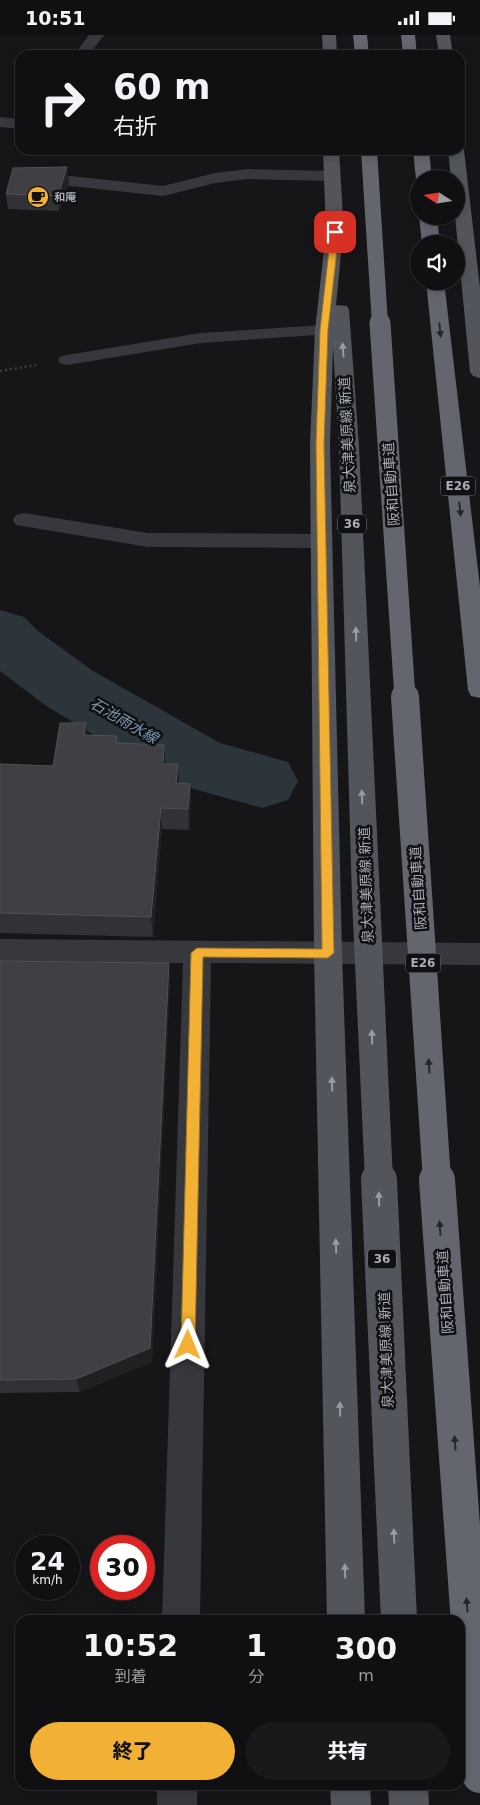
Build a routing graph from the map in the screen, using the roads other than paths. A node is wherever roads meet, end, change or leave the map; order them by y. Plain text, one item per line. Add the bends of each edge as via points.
1 (97, 35) edge
2 (329, 35) edge
3 (360, 35) edge
4 (408, 35) edge
5 (443, 35) edge
6 (85, 50) edge
7 (330, 50) edge
8 (362, 50) edge
9 (410, 50) edge
10 (445, 50) edge
11 (0, 122) edge
12 (15, 124) edge
13 (331, 155) edge
14 (369, 155) edge
15 (422, 155) edge
16 (457, 155) edge
17 (423, 170) edge
18 (458, 170) edge
19 (30, 176) edge
20 (332, 176) junction
21 (465, 223) edge
22 (464, 225) edge
23 (335, 232) junction
24 (480, 269) edge
25 (436, 290) edge
26 (324, 330) junction
27 (67, 360) road end
28 (480, 372) edge
29 (24, 520) dead end
30 (322, 541) junction
31 (480, 690) edge
32 (0, 950) edge
33 (197, 953) junction
34 (328, 953) junction
35 (480, 954) edge
36 (181, 1615) edge
37 (346, 1615) edge
38 (399, 1615) edge
39 (480, 1775) edge
40 (177, 1790) edge
41 (350, 1790) edge
42 (408, 1790) edge
43 (177, 1805) edge
44 (351, 1805) edge
45 (409, 1805) edge

1 - 6 street
2 - 7 main road
3 - 8 highway
4 - 9 highway
5 - 10 main road
11 - 12 street
13 - 20 main road, 泉大津美原線 新道 / 36
39 -> 14 highway, 阪和自動車道 / E26, bridge via 444,1285
15 - 17 highway
16 - 18 main road
19 - 20 lane via 163,191 215,177 248,174
20 - 23 main road, 泉大津美原線 新道 / 36
21 - 24 main road
22 - 28 main road
23 - 26 main road, 36
38 -> 23 main road, 泉大津美原線 新道 / 36, bridge via 349,447
25 -> 31 highway, E26
26 - 27 lane via 201,338
26 - 30 main road, 36 via 320,444
29 - 30 street via 148,540
30 - 34 main road, 36
32 - 33 street
33 - 34 street
33 - 36 street
34 - 35 street
37 -> 34 main road, 36
40 - 43 street
41 - 44 main road
42 - 45 main road

